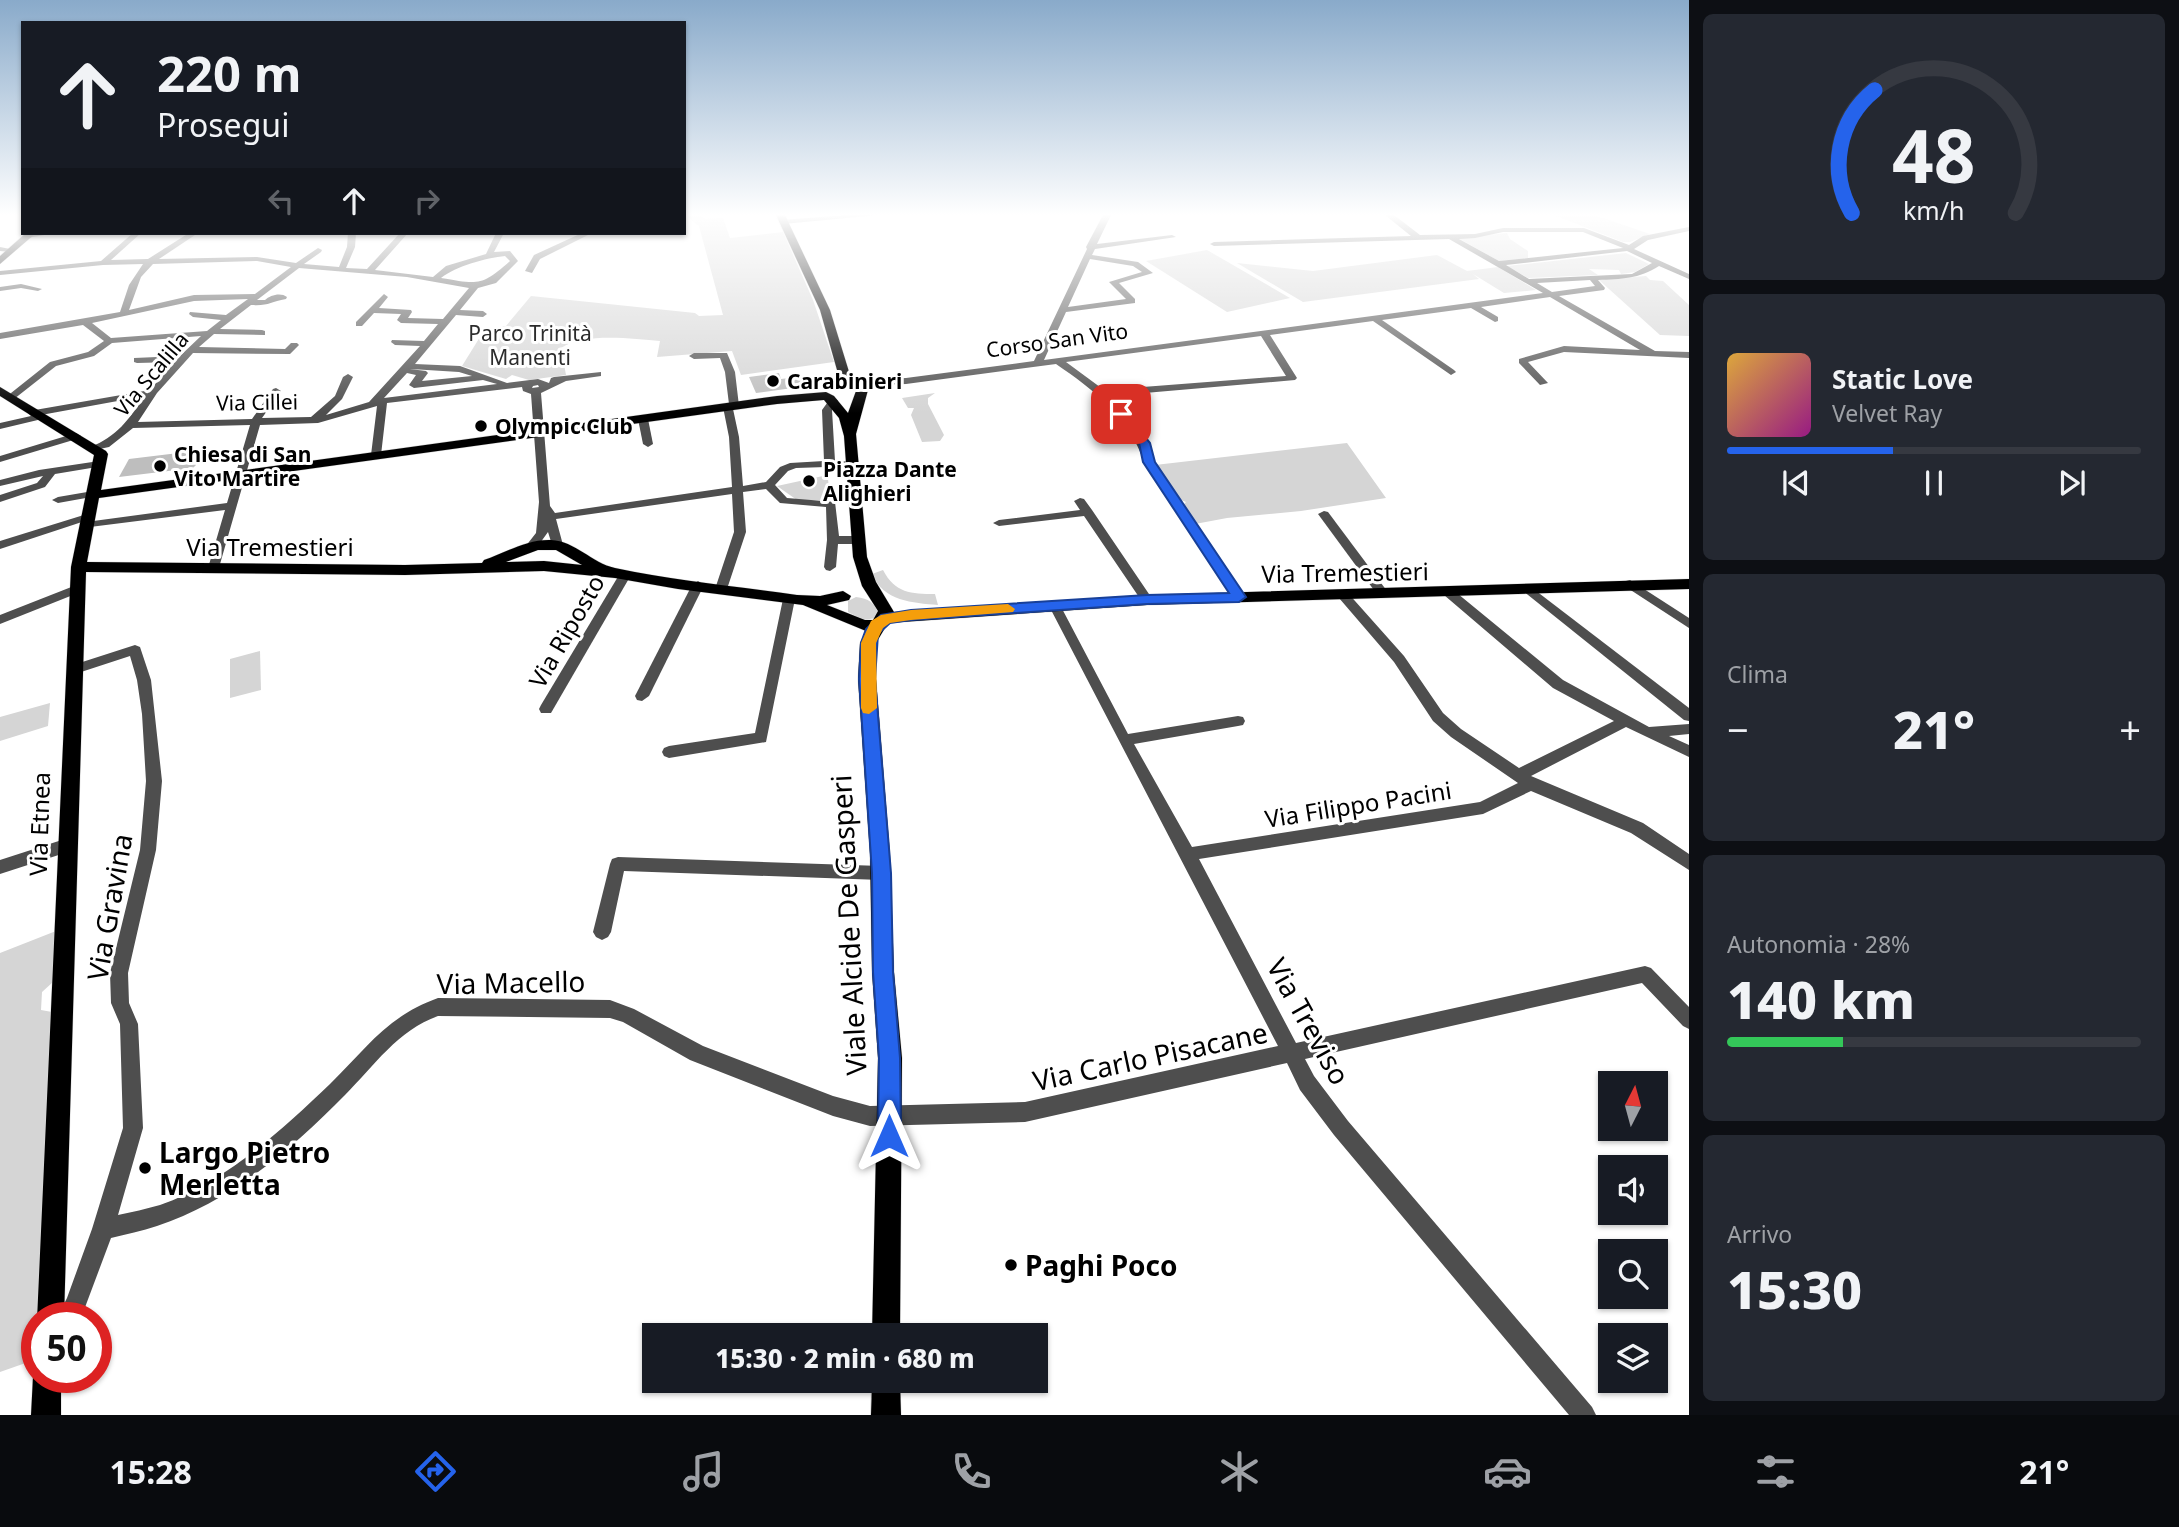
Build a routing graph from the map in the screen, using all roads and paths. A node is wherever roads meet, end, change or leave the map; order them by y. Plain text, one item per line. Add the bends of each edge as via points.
1 (136, 281) edge
2 (276, 281) edge
3 (441, 281) edge
4 (493, 281) edge
5 (811, 281) edge
6 (1074, 281) edge
7 (1117, 281) edge
8 (1527, 281) edge
9 (1595, 281) edge
10 (210, 286) dead end
11 (475, 286) junction
12 (0, 289) edge
13 (38, 289) dead end
14 (1550, 294) junction
15 (208, 297) junction
16 (283, 297) dead end
17 (384, 297) dead end
18 (251, 299) junction
19 (1472, 305) junction
20 (372, 310) junction
21 (1061, 310) junction
22 (124, 312) junction
23 (453, 312) junction
24 (193, 314) dead end
25 (483, 314) dead end
26 (228, 318) junction
27 (1374, 318) junction
28 (1495, 319) dead end
29 (85, 322) junction
30 (444, 322) junction
31 (359, 324) dead end
32 (211, 332) junction
33 (262, 333) dead end
34 (1264, 333) junction
35 (0, 336) edge
36 (109, 341) junction
37 (396, 342) dead end
38 (426, 344) junction
39 (294, 345) dead end
40 (190, 350) junction
41 (1654, 354) junction
42 (1689, 355) edge
43 (694, 356) dead end
44 (839, 357) junction
45 (181, 359) junction
46 (137, 360) dead end
47 (1058, 361) junction
48 (1037, 363) junction
49 (425, 370) junction
50 (403, 371) junction
51 (1451, 372) dead end
52 (598, 374) dead end
53 (348, 377) dead end
54 (485, 377) junction
55 (906, 381) junction
56 (853, 383) junction
57 (1543, 383) dead end
58 (508, 385) junction
59 (536, 387) junction
60 (276, 391) dead end
61 (153, 392) junction
62 (1104, 393) junction
63 (4, 396) edge
64 (830, 396) junction
65 (860, 396) junction
66 (777, 400) junction
67 (380, 401) junction
68 (731, 406) junction
69 (36, 415) junction
70 (643, 419) junction
71 (256, 420) junction
72 (314, 420) junction
73 (131, 425) junction
74 (0, 426) edge
75 (540, 433) junction
76 (76, 436) junction
77 (850, 436) junction
78 (648, 444) dead end
79 (94, 449) junction
80 (376, 456) junction
81 (0, 459) edge
82 (99, 464) junction
83 (852, 464) junction
84 (830, 465) junction
85 (52, 471) junction
86 (242, 474) junction
87 (0, 483) edge
88 (765, 485) junction
89 (736, 489) junction
90 (92, 495) junction
91 (0, 499) edge
92 (58, 500) dead end
93 (1080, 501) dead end
94 (232, 506) junction
95 (1088, 512) junction
96 (1324, 514) dead end
97 (547, 517) junction
98 (87, 521) junction
99 (999, 523) dead end
100 (833, 540) junction
101 (858, 540) junction
102 (0, 545) edge
103 (560, 547) junction
104 (526, 549) junction
105 (860, 557) junction
106 (538, 566) junction
107 (831, 567) dead end
108 (214, 568) junction
109 (460, 568) junction
110 (621, 574) junction
111 (79, 578) junction
112 (1630, 584) junction
113 (1689, 584) edge
114 (698, 585) junction
115 (1527, 588) junction
116 (721, 589) junction
117 (1448, 592) junction
118 (846, 594) junction
119 (1383, 594) junction
120 (1343, 595) junction
121 (1239, 597) junction
122 (878, 598) junction
123 (793, 599) junction
124 (1147, 600) junction
125 (1055, 606) junction
126 (962, 611) junction
127 (844, 618) junction
128 (0, 620) edge
129 (881, 622) junction
130 (1689, 624) edge
131 (78, 668) junction
132 (867, 679) junction
133 (642, 696) dead end
134 (546, 709) dead end
135 (1689, 716) edge
136 (1238, 721) dead end
137 (1626, 721) junction
138 (1689, 729) edge
139 (1648, 733) junction
140 (1124, 740) junction
141 (1689, 751) edge
142 (669, 752) dead end
143 (1524, 780) junction
144 (68, 845) junction
145 (1188, 853) junction
146 (1689, 863) edge
147 (0, 867) edge
148 (881, 873) junction
149 (601, 932) dead end
150 (1689, 1020) edge
151 (1292, 1054) junction
152 (889, 1116) junction
153 (103, 1229) junction
154 (51, 1302) edge
155 (77, 1302) edge
156 (886, 1323) edge
157 (47, 1393) edge
158 (886, 1393) edge
159 (46, 1415) edge
160 (886, 1415) edge
161 (1584, 1415) edge

1 - 22 street
2 - 18 street, Via Scalilla
3 - 11 street
4 - 11 street
5 - 44 main road
6 - 21 street
7 - 21 street via 1113,282 1132,301
8 - 14 street
9 - 14 street, Corso San Vito via 1601,288
10 - 15 street
11 - 23 street
12 - 13 street
14 - 19 street, Corso San Vito
14 - 41 street
15 - 18 street
15 - 22 street
16 - 18 street via 267,303
17 - 20 street
18 - 26 street, Via Scalilla
19 - 27 street, Corso San Vito
19 - 28 street
20 - 30 street via 408,312 401,320
20 - 31 street
21 - 48 street
22 - 29 street
23 - 25 street
23 - 30 street
24 - 26 street
26 - 32 street, Via Scalilla
27 - 34 street, Corso San Vito
27 - 51 street
29 - 35 street
29 - 36 street
30 - 38 street
32 - 33 street
32 - 36 street
32 - 40 street, Via Scalilla
34 - 47 street, Corso San Vito
34 - 62 street via 1292,378
36 - 63 street via 97,353 57,361 20,393
37 - 38 street
38 - 50 street
39 - 40 street via 288,352
40 - 45 street, Via Scalilla
41 - 42 street
41 - 57 street via 1564,349 1522,361
43 - 68 street via 724,355 730,372
44 - 56 main road via 845,377
44 - 64 main road
45 - 46 street
45 - 61 street, Via Scalilla
47 - 48 street, Corso San Vito
47 - 62 street
48 - 55 street, Corso San Vito
49 - 50 street
49 - 54 street via 460,369
49 - 54 street via 414,385
50 - 67 street
52 - 59 street
53 - 72 street via 339,397
54 - 58 street
55 - 56 street
55 - 65 street
56 - 64 main road
56 - 65 main road via 861,388
58 - 59 street
58 - 67 street, Via Cillei
59 - 75 street
60 - 71 street
61 - 69 street
61 - 73 street, Via Scalilla
62 - 121 street via 1144,443 1149,462
63 - 69 main road
64 - 65 main road via 846,401
64 - 66 main road
64 - 66 main road
64 - 77 main road via 845,417
64 - 84 street
65 - 77 main road
66 - 68 main road
67 - 72 street, Via Cillei
67 - 80 street
68 - 70 main road
68 - 89 street
69 - 74 street
69 - 76 main road
70 - 75 main road
70 - 78 street
71 - 72 street, Via Cillei
71 - 73 street, Via Cillei
71 - 86 street
73 - 79 street, Via Scalilla via 112,444
75 - 80 main road
75 - 97 street
76 - 79 main road
76 - 81 street
77 - 83 main road
79 - 82 main road, Via Etnea via 101,454
80 - 86 main road
82 - 85 street
82 - 90 main road, Via Etnea
83 - 84 street
83 - 101 main road
84 - 88 street via 794,465
85 - 87 street
85 - 91 street via 41,485
86 - 90 main road
86 - 94 street
88 - 89 street
88 - 100 street via 784,501 831,504
89 - 97 street
89 - 116 street via 740,532
90 - 92 street
90 - 98 main road, Via Etnea
93 - 95 street
94 - 98 street
94 - 108 street
95 - 99 street
95 - 124 street
96 - 119 street
97 - 103 street
97 - 104 street via 541,533
98 - 102 street
98 - 111 main road, Via Etnea
100 - 101 street
100 - 107 street
101 - 105 main road
103 - 104 main road
103 - 106 main road via 564,553 559,561
103 - 110 main road via 588,565
104 - 106 main road via 516,556 516,563
104 - 109 main road via 488,564
105 - 118 main road via 857,580
105 - 122 main road
106 - 109 main road
106 - 110 main road
108 - 109 main road, Via Tremestieri
108 - 111 main road, Via Tremestieri
110 - 114 main road
110 - 134 street, Via Riposto
111 - 128 street
111 - 131 main road, Via Etnea
112 - 113 main road, Via Tremestieri
112 - 115 main road, Via Tremestieri
112 - 130 street
114 - 116 main road
114 - 133 street
115 - 117 main road, Via Tremestieri
115 - 135 street
116 - 123 main road
117 - 119 main road, Via Tremestieri
117 - 137 street via 1558,684
118 - 122 main road via 861,592
118 - 123 main road via 820,601
118 - 127 main road via 838,603
119 - 120 main road, Via Tremestieri
120 - 121 main road, Via Tremestieri
120 - 143 street via 1399,659 1438,717
121 - 124 main road, Via Tremestieri
122 - 126 main road via 911,609
122 - 129 main road via 887,611
123 - 127 main road
123 - 142 street via 761,738
124 - 125 main road, Via Tremestieri
125 - 126 main road, Via Tremestieri
125 - 140 street, Via Treviso
126 - 129 main road
127 - 129 main road via 863,626
127 - 132 main road via 852,629
129 - 132 main road via 868,643
131 - 144 main road, Via Etnea
131 - 153 street, Via Gravina via 135,650 149,714 154,780 148,850 120,973 120,1003 129,1024 134,1128
132 - 148 main road, Viale Alcide De Gasperi
136 - 140 street
137 - 139 street
137 - 143 street, Via Filippo Pacini
138 - 139 street
139 - 141 street
140 - 145 street, Via Treviso
143 - 145 street, Via Filippo Pacini via 1483,808
143 - 146 street via 1637,828
144 - 147 street
144 - 154 main road, Via Etnea
145 - 151 street, Via Treviso
148 - 149 street via 618,864
148 - 152 main road, Viale Alcide De Gasperi
150 - 151 street, Via Carlo Pisacane via 1645,974
151 - 152 street, Via Carlo Pisacane via 1025,1112
151 - 161 street, Via Treviso via 1307,1083 1341,1128
152 - 153 street, Via Macello via 833,1106 697,1053 610,1009 439,1007 403,1022 338,1090 252,1164 160,1215
152 - 156 main road, Viale Alcide De Gasperi
153 - 155 street
157 - 159 main road
158 - 160 main road

